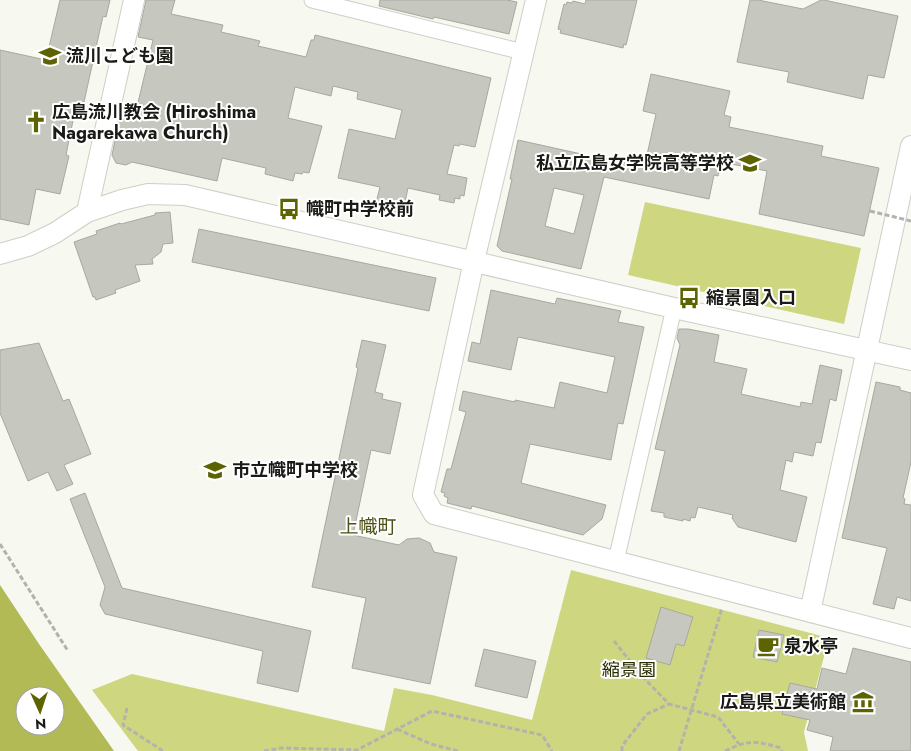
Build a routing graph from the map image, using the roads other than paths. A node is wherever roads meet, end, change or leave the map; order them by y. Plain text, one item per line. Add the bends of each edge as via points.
1 (134, 0) edge
2 (312, 0) edge
3 (536, 0) edge
4 (523, 52) junction
5 (911, 146) edge
6 (87, 212) junction
7 (0, 254) edge
8 (474, 261) junction
9 (674, 308) junction
10 (867, 350) junction
11 (911, 360) edge
12 (616, 561) junction
13 (810, 612) junction
14 (911, 638) edge

1 - 6 street
2 - 4 street
3 - 4 street
4 - 8 street
5 - 10 street
6 - 7 street via 55,233 28,246
6 - 8 street via 148,194 185,195
8 - 9 street
8 - 12 street via 424,495 434,514
9 - 10 street
9 - 12 street
10 - 11 street
10 - 13 street
12 - 13 street
13 - 14 street

